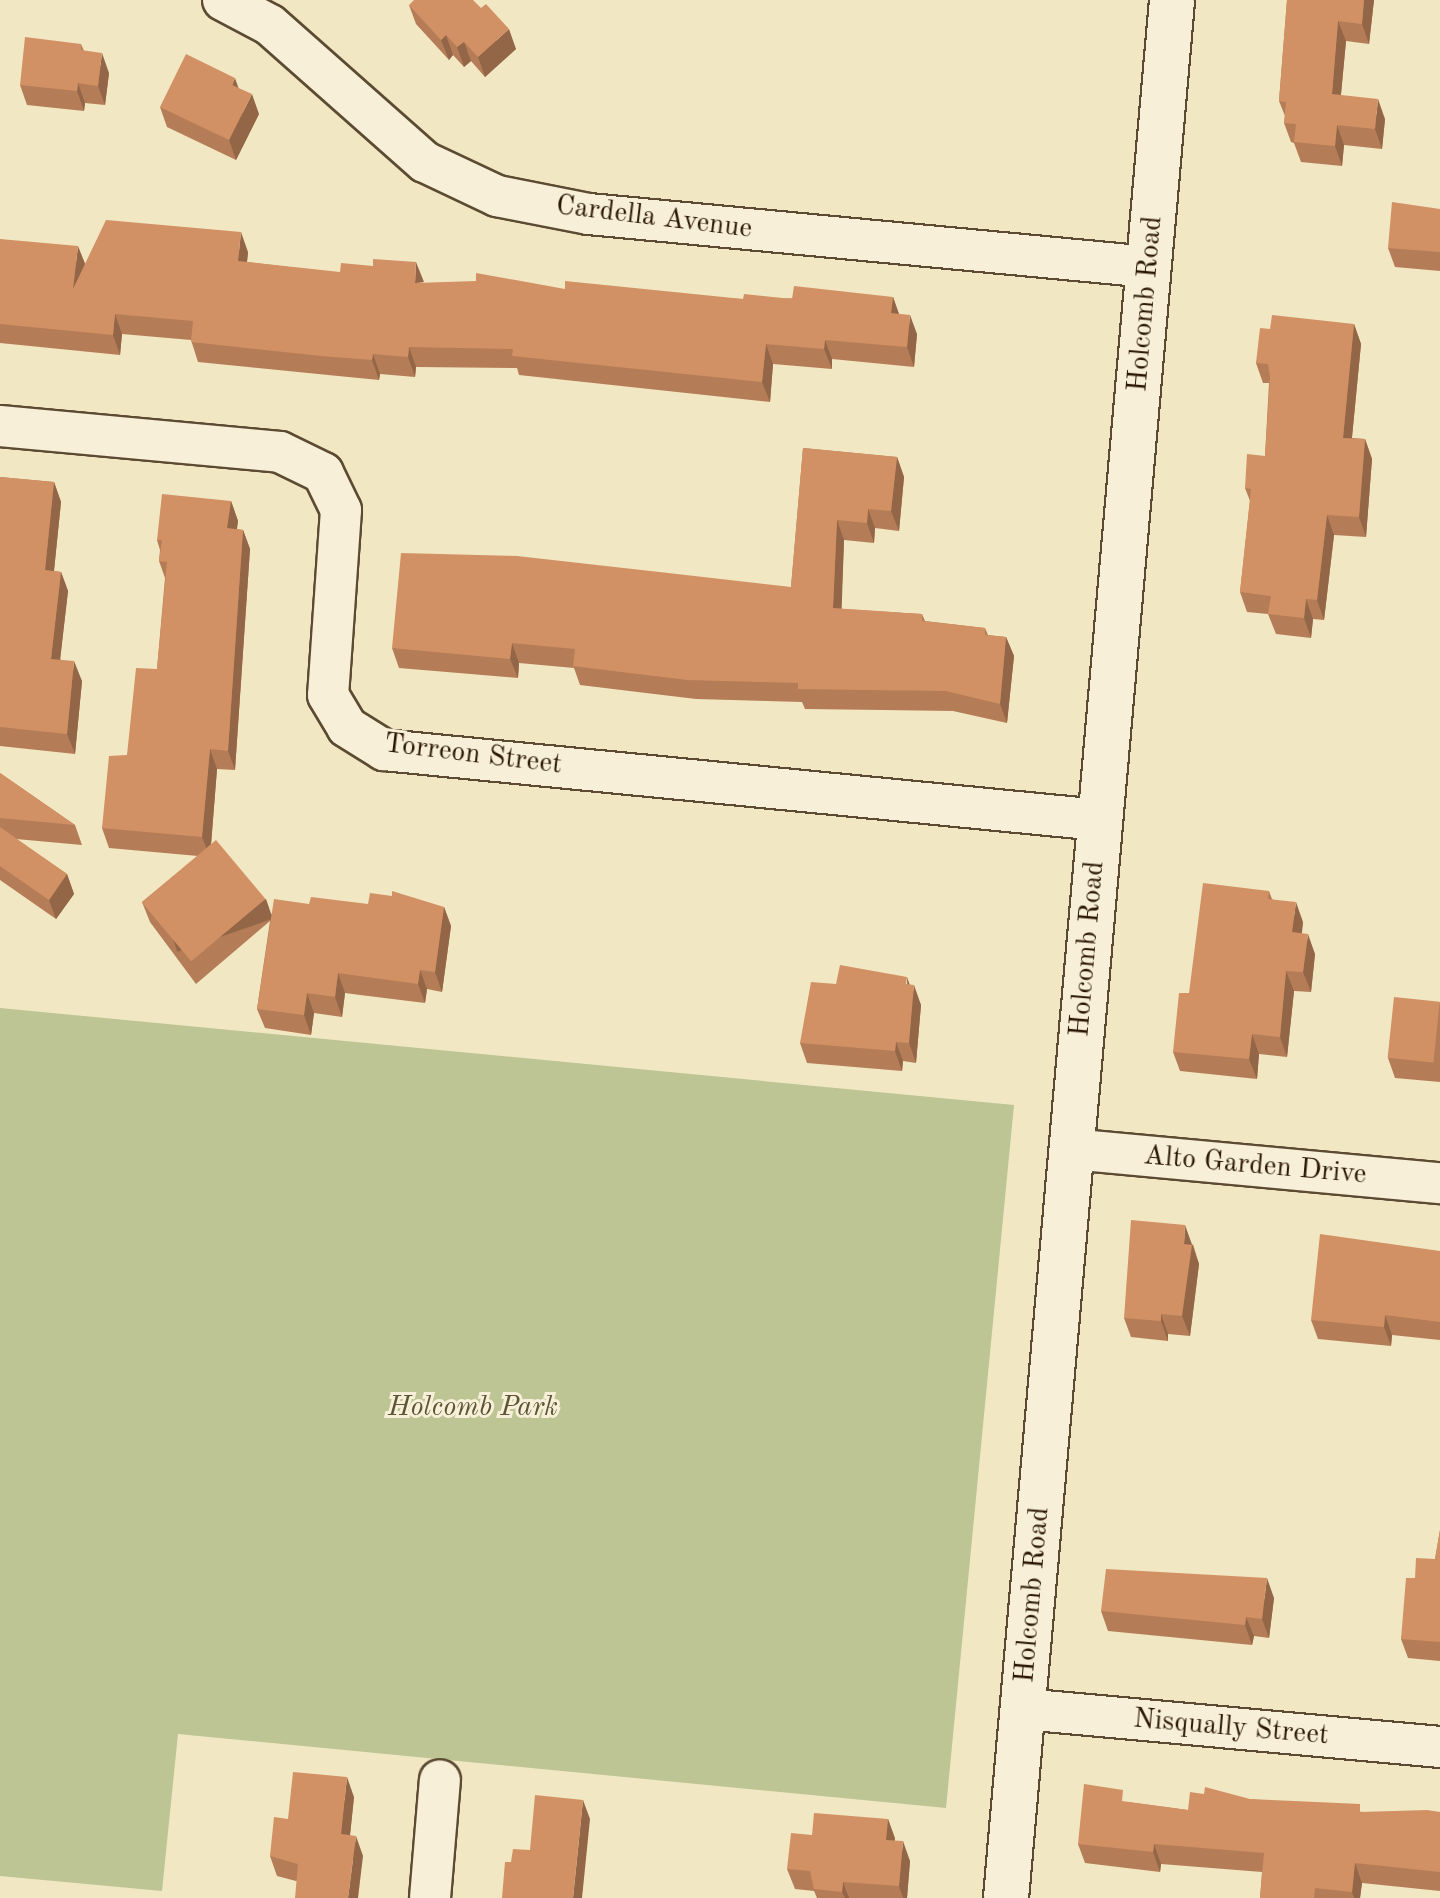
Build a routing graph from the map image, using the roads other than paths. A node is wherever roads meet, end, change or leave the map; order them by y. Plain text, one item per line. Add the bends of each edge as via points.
1 (223, 0) edge
2 (1172, 0) edge
3 (1150, 267) junction
4 (0, 426) edge
5 (1099, 820) junction
6 (1070, 1149) junction
7 (1440, 1183) edge
8 (1023, 1709) junction
9 (1440, 1747) edge
10 (440, 1780) dead end
11 (430, 1898) edge
12 (1006, 1898) edge

1 - 3 street, Cardella Avenue via 270,25 425,162 497,196 589,214
2 - 3 street, Holcomb Road
3 - 5 street, Holcomb Road
4 - 5 street, Torreon Street via 280,452 323,473 341,510 328,695 347,727 384,750
5 - 6 street, Holcomb Road
6 - 7 street, Alto Garden Drive
6 - 8 street, Holcomb Road
8 - 9 street, Nisqually Street
8 - 12 street, Holcomb Road
10 - 11 street

